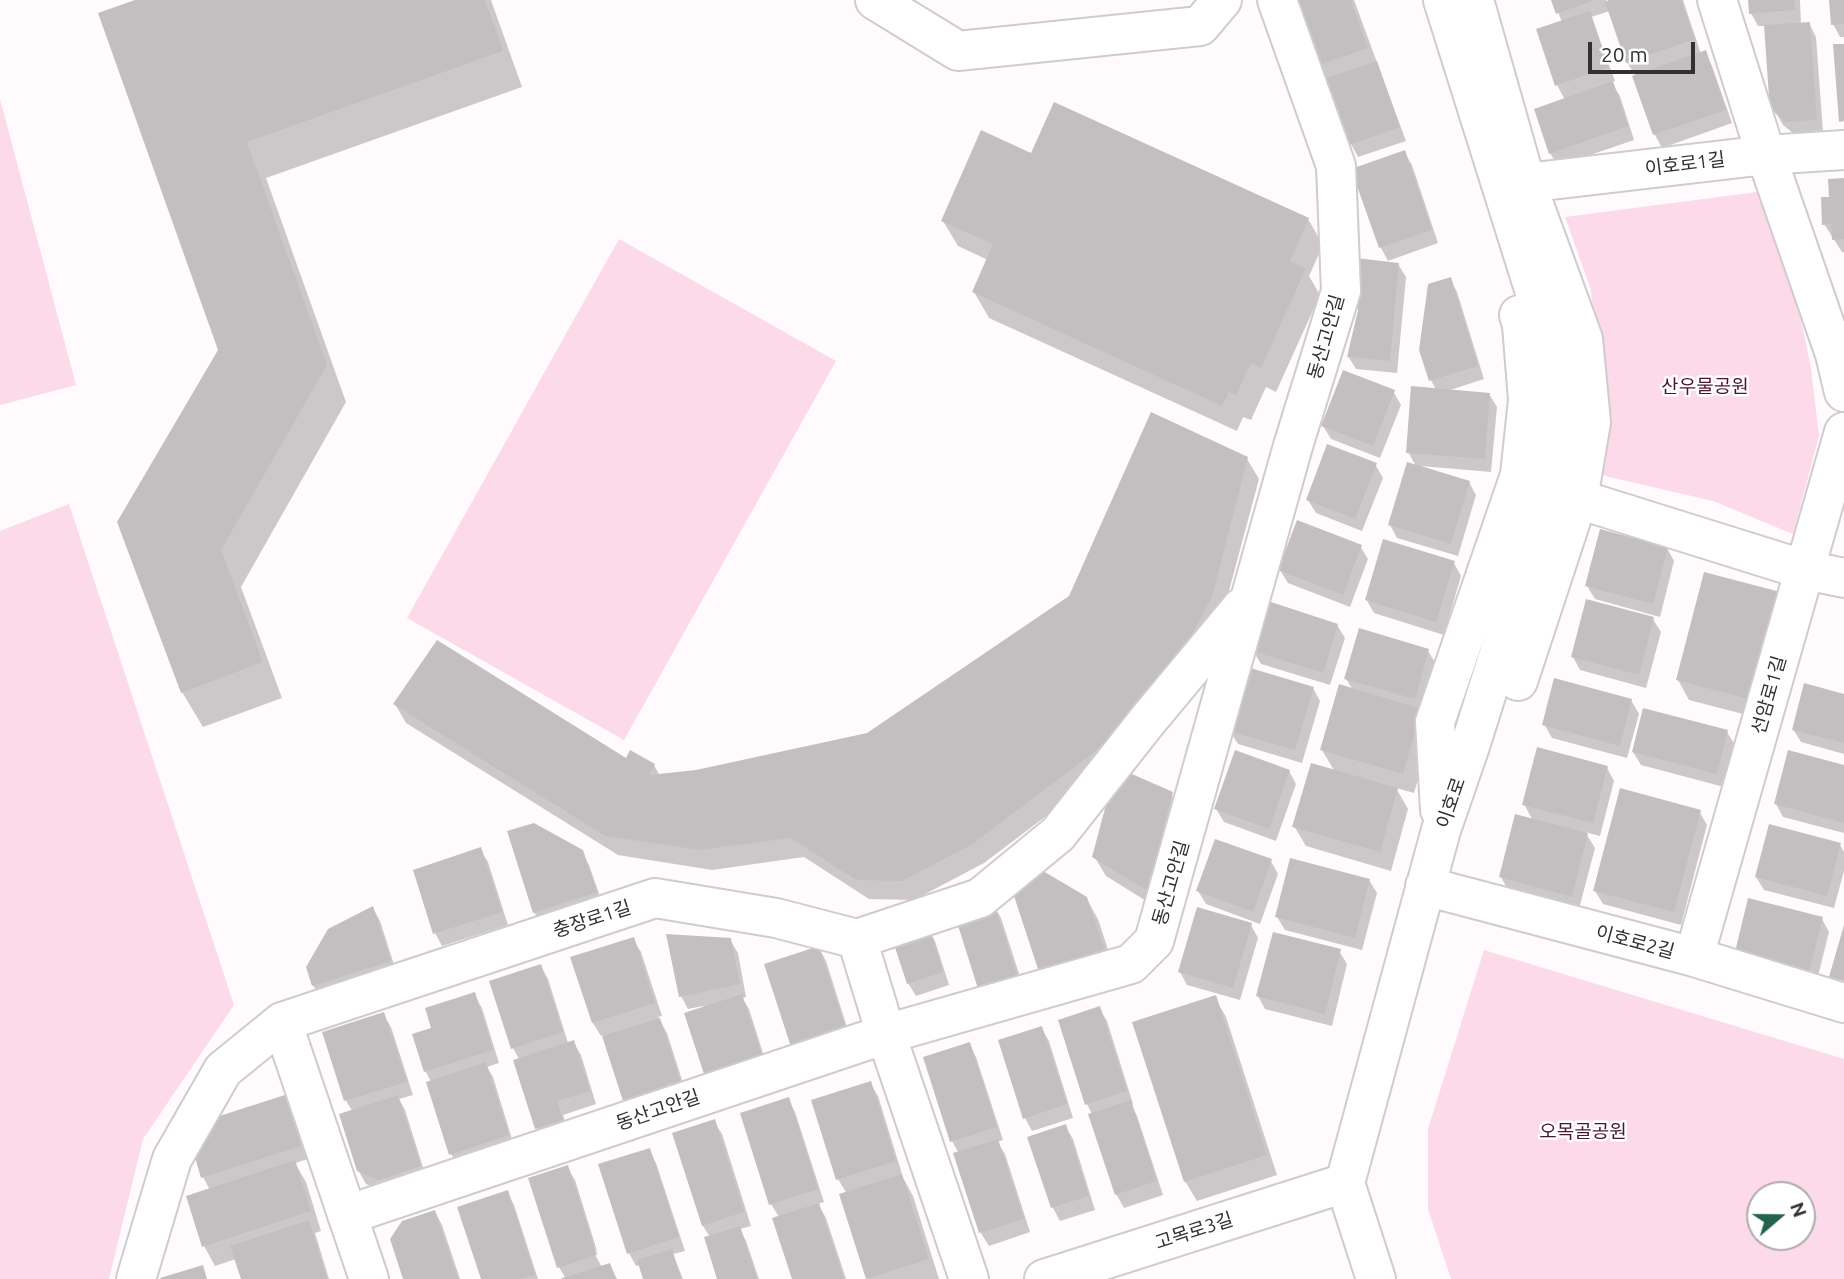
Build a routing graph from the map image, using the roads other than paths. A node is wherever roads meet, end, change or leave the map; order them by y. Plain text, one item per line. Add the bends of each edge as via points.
1 (875, 0) edge
2 (1222, 0) edge
3 (1278, 0) edge
4 (1417, 0) edge
5 (1443, 0) edge
6 (1474, 0) edge
7 (1717, 0) edge
8 (1844, 150) edge
9 (1766, 155) junction
10 (1527, 183) junction
11 (1840, 354) edge
12 (1844, 392) edge
13 (1844, 432) edge
14 (1578, 499) junction
15 (1805, 570) junction
16 (1844, 578) edge
17 (1250, 597) junction
18 (1441, 830) junction
19 (1425, 886) junction
20 (856, 939) junction
21 (1694, 957) junction
22 (1844, 1003) edge
23 (282, 1022) junction
24 (886, 1034) junction
25 (1345, 1184) junction
26 (347, 1215) junction
27 (136, 1279) edge
28 (369, 1279) edge
29 (969, 1279) edge
30 (1044, 1279) edge
31 (1376, 1279) edge

1 - 2 street via 958,51 1200,26
3 - 17 street, 동산고안길 via 1336,166 1340,291
4 - 18 street via 1522,325 1528,400 1520,475 1435,722
5 - 18 street, 이호로 via 1545,324 1559,398 1555,476
6 - 10 street
7 - 9 street
8 - 9 street, 이호로1길
9 - 10 street, 이호로1길
9 - 11 street
10 - 14 street via 1583,339 1591,422
11 - 12 street
13 - 15 street, 선암로1길
14 - 15 street
14 - 18 street via 1489,769
15 - 16 street
15 - 21 street, 선암로1길
17 - 20 street via 1058,834 980,898
17 - 24 street, 동산고안길 via 1154,941 1131,964
18 - 19 street, 이호로
19 - 21 street, 이호로2길
19 - 25 street, 이호로
20 - 23 street, 충장로1길 via 776,918 655,898
20 - 24 street
21 - 22 street, 이호로2길
23 - 26 street
23 - 27 street, 충장로1길 via 223,1070 172,1159
24 - 26 street, 동산고안길
24 - 29 street
25 - 30 street, 고목로3길
25 - 31 street
26 - 28 street

